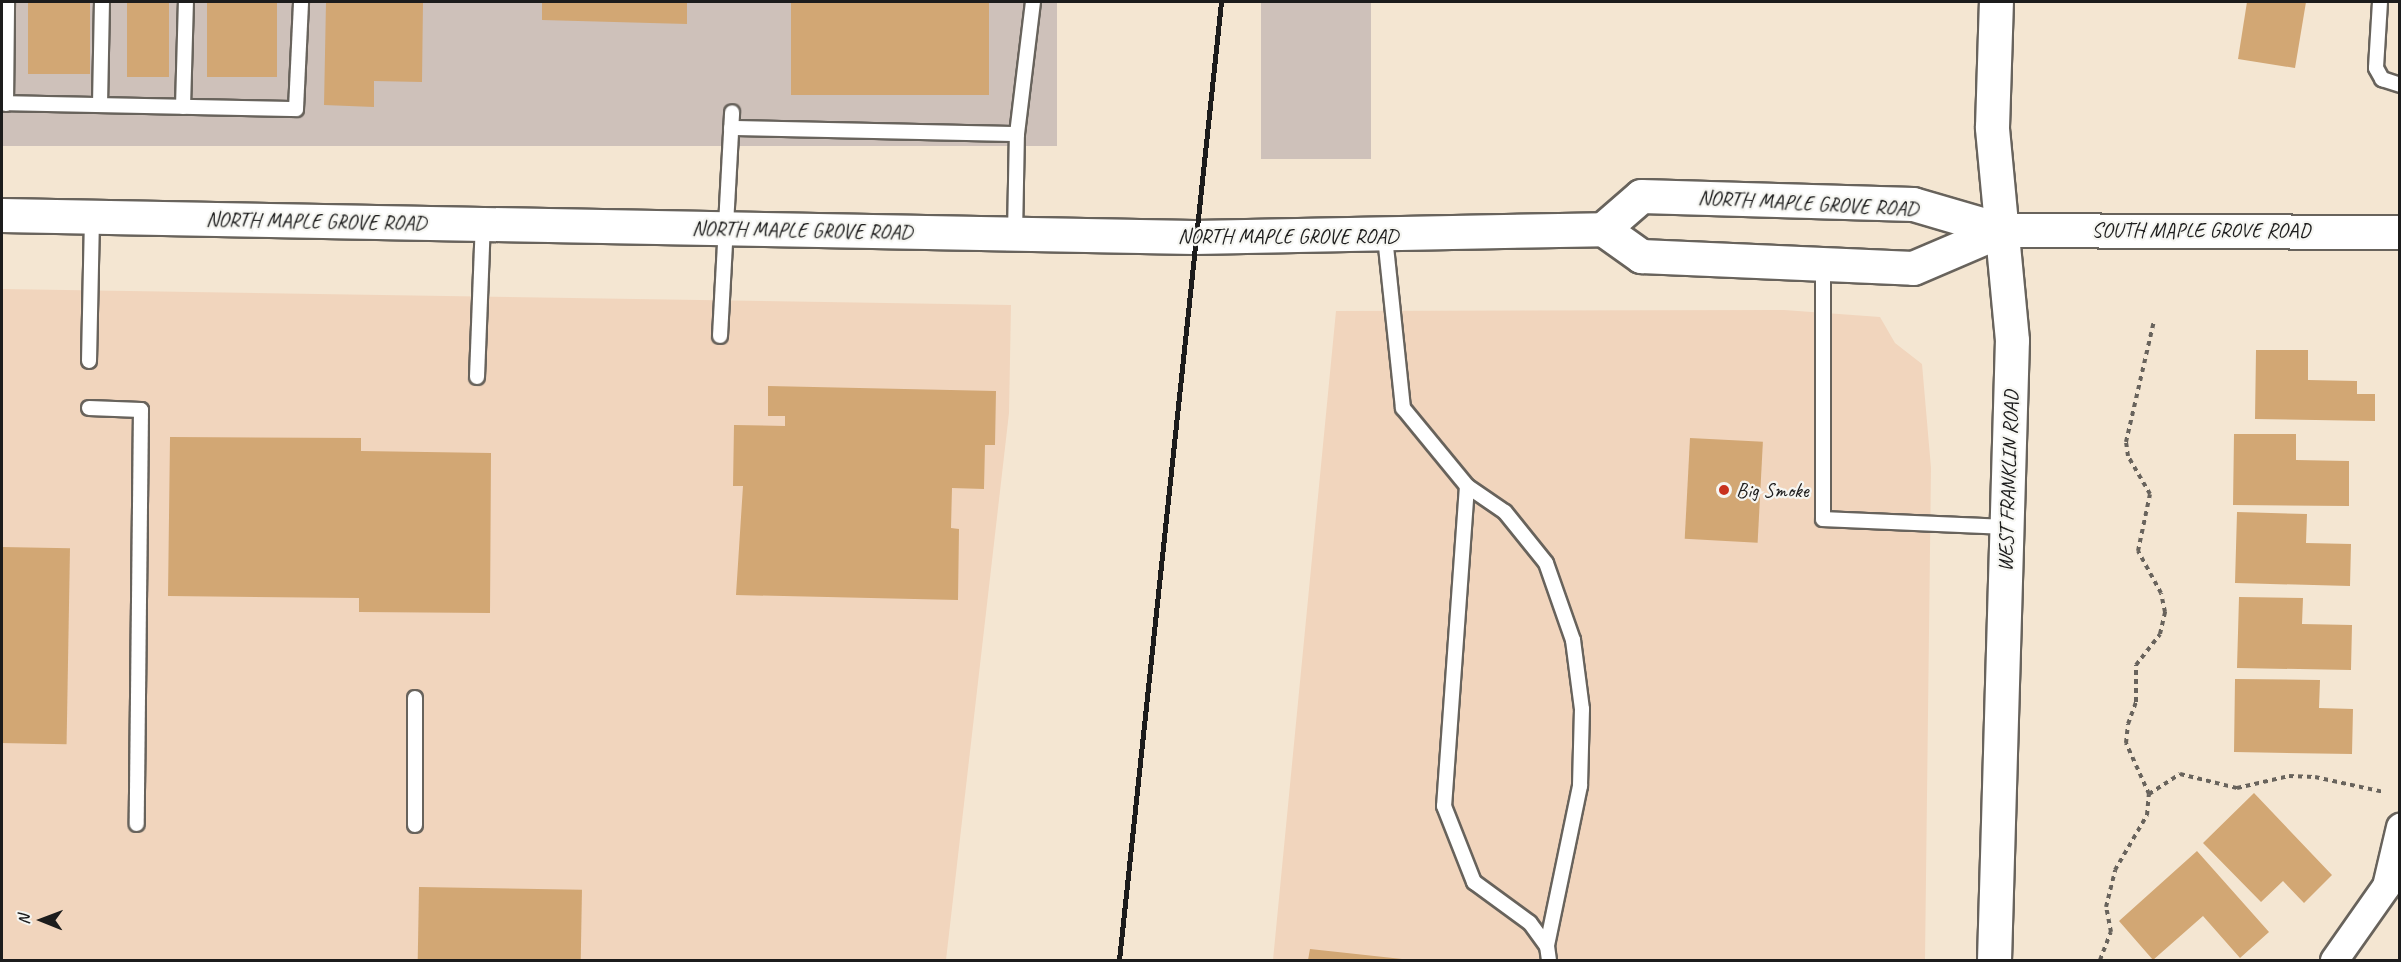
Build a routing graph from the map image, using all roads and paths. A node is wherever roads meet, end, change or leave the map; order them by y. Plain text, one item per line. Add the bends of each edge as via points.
1 (6, 2) edge
2 (102, 2) edge
3 (186, 2) edge
4 (301, 2) edge
5 (1033, 2) edge
6 (1996, 2) edge
7 (2380, 2) edge
8 (2400, 85) edge
9 (4, 104) edge
10 (100, 105) junction
11 (183, 107) junction
12 (732, 112) dead end
13 (731, 128) junction
14 (1017, 134) junction
15 (2, 216) edge
16 (92, 217) junction
17 (483, 224) junction
18 (726, 228) junction
19 (1603, 229) junction
20 (2002, 230) junction
21 (2400, 232) edge
22 (1016, 235) junction
23 (1385, 237) junction
24 (1823, 264) junction
25 (2154, 321) dead end
26 (720, 336) dead end
27 (89, 361) dead end
28 (477, 377) dead end
29 (89, 408) dead end
30 (1467, 486) junction
31 (2006, 527) junction
32 (415, 698) dead end
33 (2384, 792) dead end
34 (2149, 794) junction
35 (137, 824) dead end
36 (415, 825) dead end
37 (2400, 827) edge
38 (1547, 946) junction
39 (1549, 960) edge
40 (1994, 960) edge
41 (2100, 960) edge
42 (2334, 960) edge

1 - 9 lane
2 - 10 lane
3 - 11 lane
4 - 11 lane via 296,109
5 - 14 lane
6 - 20 main road, WEST FRANKLIN ROAD via 1992,127
7 - 8 lane via 2376,68 2382,79
9 - 10 lane
10 - 11 lane
12 - 13 lane
13 - 14 lane
13 - 18 lane
14 - 22 lane
15 - 16 main road, NORTH MAPLE GROVE ROAD
16 - 17 main road, NORTH MAPLE GROVE ROAD
16 - 27 lane
17 - 18 main road, NORTH MAPLE GROVE ROAD
17 - 28 lane
18 - 22 main road, NORTH MAPLE GROVE ROAD
18 - 26 lane
19 - 20 main road, NORTH MAPLE GROVE ROAD via 1641,196 1913,204
19 - 23 main road, NORTH MAPLE GROVE ROAD
19 - 24 main road via 1641,256
20 - 21 main road, SOUTH MAPLE GROVE ROAD
20 - 24 main road via 1913,268
20 - 31 main road, WEST FRANKLIN ROAD via 2012,340
22 - 23 main road, NORTH MAPLE GROVE ROAD
23 - 30 lane via 1403,408
24 - 31 lane via 1823,519
25 - 34 path via 2126,442 2128,456 2150,494 2138,551 2161,592 2165,612 2160,634 2136,664 2136,702 2126,743
29 - 35 lane via 141,410
30 - 38 lane via 1444,806 1474,882 1530,922
30 - 38 lane via 1505,512 1546,563 1573,640 1582,709 1580,786
31 - 40 main road, WEST FRANKLIN ROAD
32 - 36 lane
33 - 34 path via 2315,777 2289,776 2237,788 2180,774
34 - 41 path via 2147,815 2115,870 2106,907 2111,932
37 - 42 street via 2386,886
38 - 39 lane

